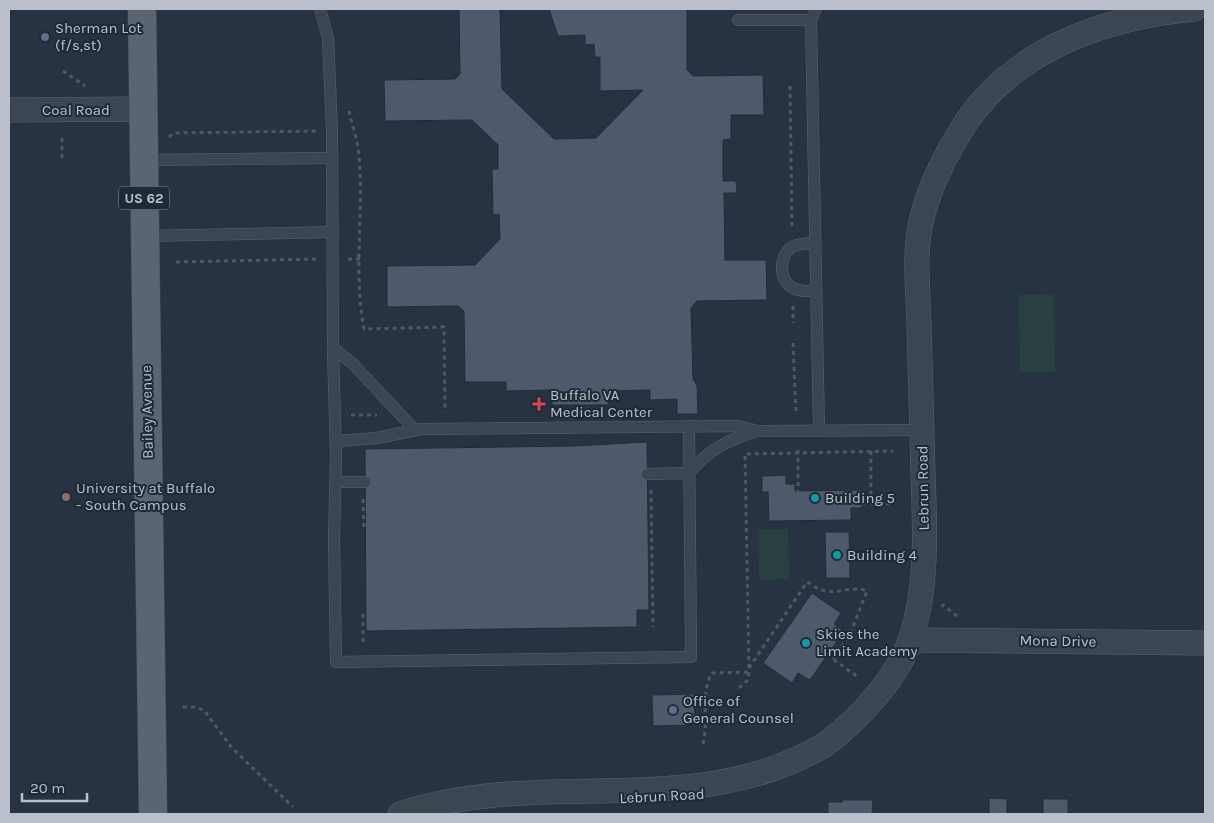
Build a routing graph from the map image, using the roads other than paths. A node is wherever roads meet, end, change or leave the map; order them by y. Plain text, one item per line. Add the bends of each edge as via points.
1 (142, 9) edge
2 (320, 9) edge
3 (1194, 9) edge
4 (814, 14) edge
5 (738, 20) dead end
6 (9, 110) edge
7 (143, 110) junction
8 (332, 158) junction
9 (144, 160) junction
10 (333, 232) junction
11 (145, 236) junction
12 (816, 243) junction
13 (816, 291) junction
14 (333, 348) junction
15 (688, 426) junction
16 (414, 429) junction
17 (922, 430) junction
18 (758, 431) junction
19 (819, 431) junction
20 (336, 440) junction
21 (689, 473) junction
22 (649, 479) road end
23 (336, 482) junction
24 (364, 487) road end
25 (910, 640) junction
26 (1205, 643) edge
27 (153, 814) edge
28 (400, 814) edge

1 - 7 main road, Bailey Avenue / US 62
2 - 8 lane via 328,38
3 - 17 street, Lebrun Road via 1122,21 1046,50 992,91 955,140 936,175 922,216 917,262
4 - 5 lane
4 - 12 lane
6 - 7 street, Coal Road
7 - 9 main road, Bailey Avenue / US 62
8 - 9 lane
8 - 10 lane
9 - 11 main road, Bailey Avenue / US 62
10 - 11 lane
10 - 14 lane
11 - 27 main road, Bailey Avenue / US 62
12 - 13 lane
12 - 13 lane via 792,247 784,255 781,266 791,288
13 - 19 lane
14 - 16 lane via 352,363
14 - 20 lane
15 - 16 lane
15 - 18 lane via 738,426
15 - 21 lane
16 - 20 lane via 377,438
17 - 19 lane
17 - 25 street, Lebrun Road via 923,562 920,602
18 - 19 lane
18 - 21 lane via 711,450
20 - 23 lane
21 - 22 lane
21 - 23 lane via 691,657 336,662
23 - 24 lane
25 - 26 street, Mona Drive
25 - 28 street, Lebrun Road via 893,675 857,716 828,743 797,764 764,780 720,793 690,797 464,799

